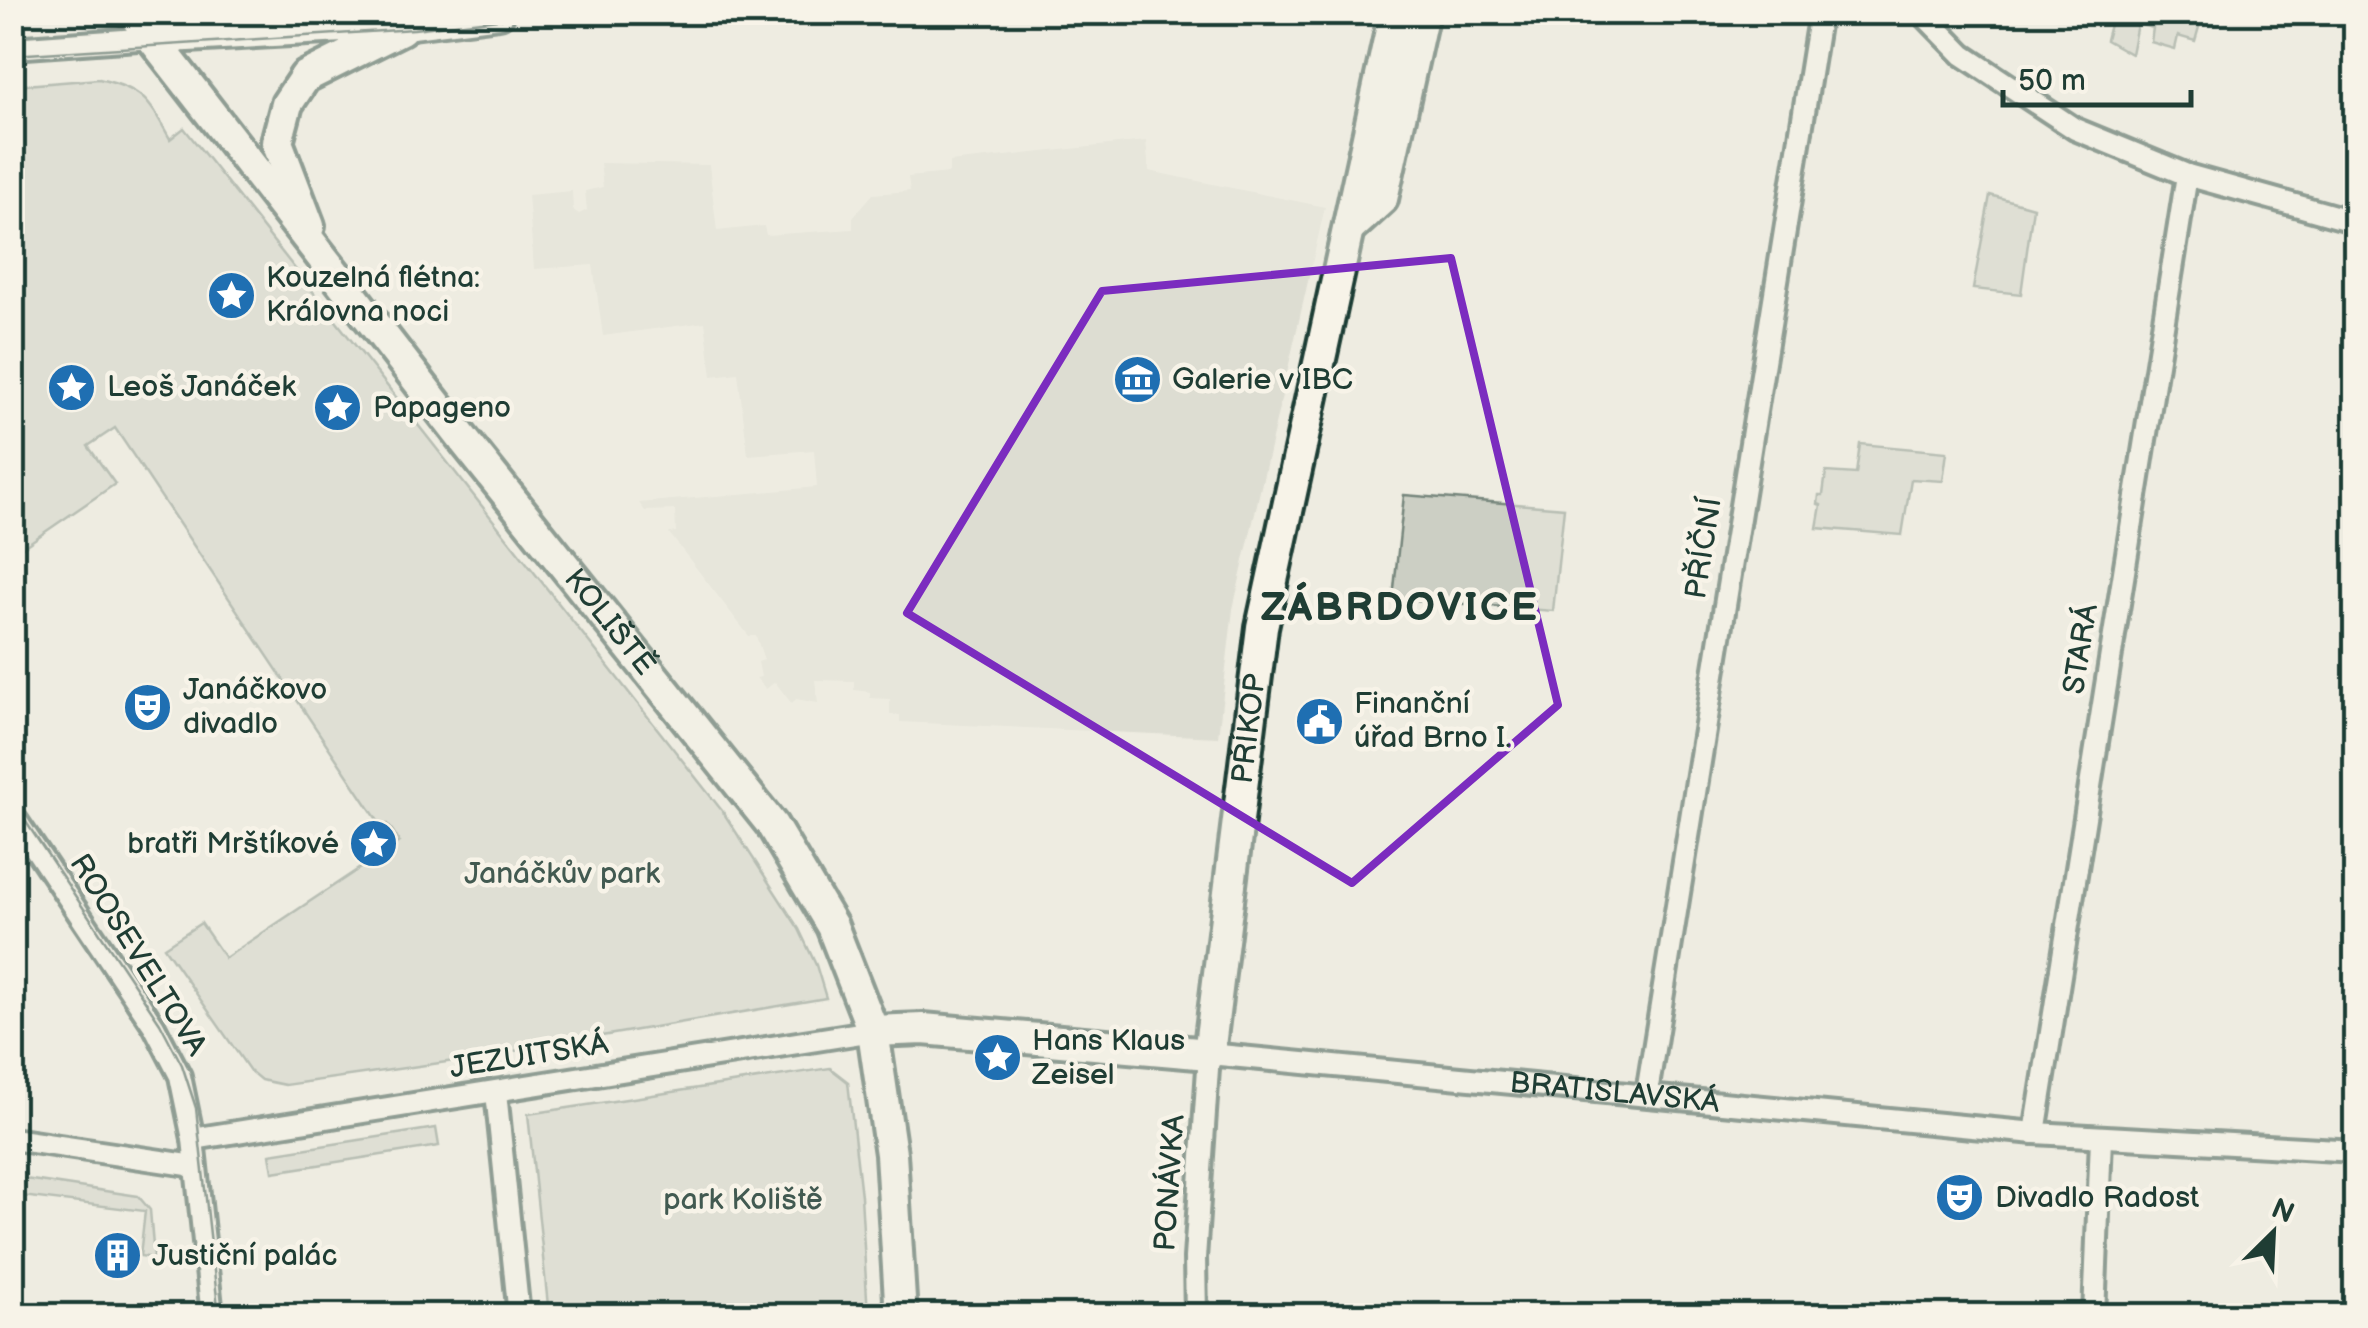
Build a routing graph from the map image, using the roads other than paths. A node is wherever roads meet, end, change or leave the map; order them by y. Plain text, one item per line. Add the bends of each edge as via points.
1 (132, 12) edge
2 (499, 12) edge
3 (1395, 12) edge
4 (1423, 12) edge
5 (1820, 12) edge
6 (1921, 12) edge
7 (412, 23) junction
8 (152, 38) junction
9 (12, 48) edge
10 (2187, 175) junction
11 (2356, 222) edge
12 (1349, 229) junction
13 (320, 254) junction
14 (12, 814) edge
15 (873, 1031) junction
16 (1209, 1054) junction
17 (496, 1092) junction
18 (1647, 1094) junction
19 (2035, 1132) junction
20 (2100, 1138) junction
21 (12, 1139) edge
22 (193, 1139) junction
23 (2356, 1151) edge
24 (196, 1170) junction
25 (212, 1316) edge
26 (520, 1316) edge
27 (901, 1316) edge
28 (1196, 1316) edge
29 (2094, 1316) edge

1 - 8 street, KOLIŠTĚ
2 - 7 street
3 - 12 street, PŘÍKOP
4 - 12 street via 1382,199
5 - 18 street, PŘÍČNÍ
6 - 10 street via 1963,55 2075,128
7 - 8 street
7 - 13 street via 305,77 286,104 277,142
8 - 9 street
8 - 13 street, KOLIŠTĚ
10 - 11 street
10 - 19 street, STARÁ
12 - 16 street, PŘÍKOP via 1262,627
13 - 15 street, KOLIŠTĚ via 772,826 832,926
14 - 22 street, ROOSEVELTOVA via 169,1050
15 - 16 street, BRATISLAVSKÁ via 924,1028
15 - 17 street, JEZUITSKÁ
15 - 27 street, KOLIŠTĚ via 891,1154
16 - 18 street, BRATISLAVSKÁ
16 - 28 street, PONÁVKA
17 - 22 street, JEZUITSKÁ
17 - 26 street
18 - 19 street, BRATISLAVSKÁ
19 - 20 street, BRATISLAVSKÁ
20 - 23 street, BRATISLAVSKÁ
20 - 29 street
21 - 24 street
22 - 24 street, ROOSEVELTOVA
24 - 25 street, ROOSEVELTOVA

